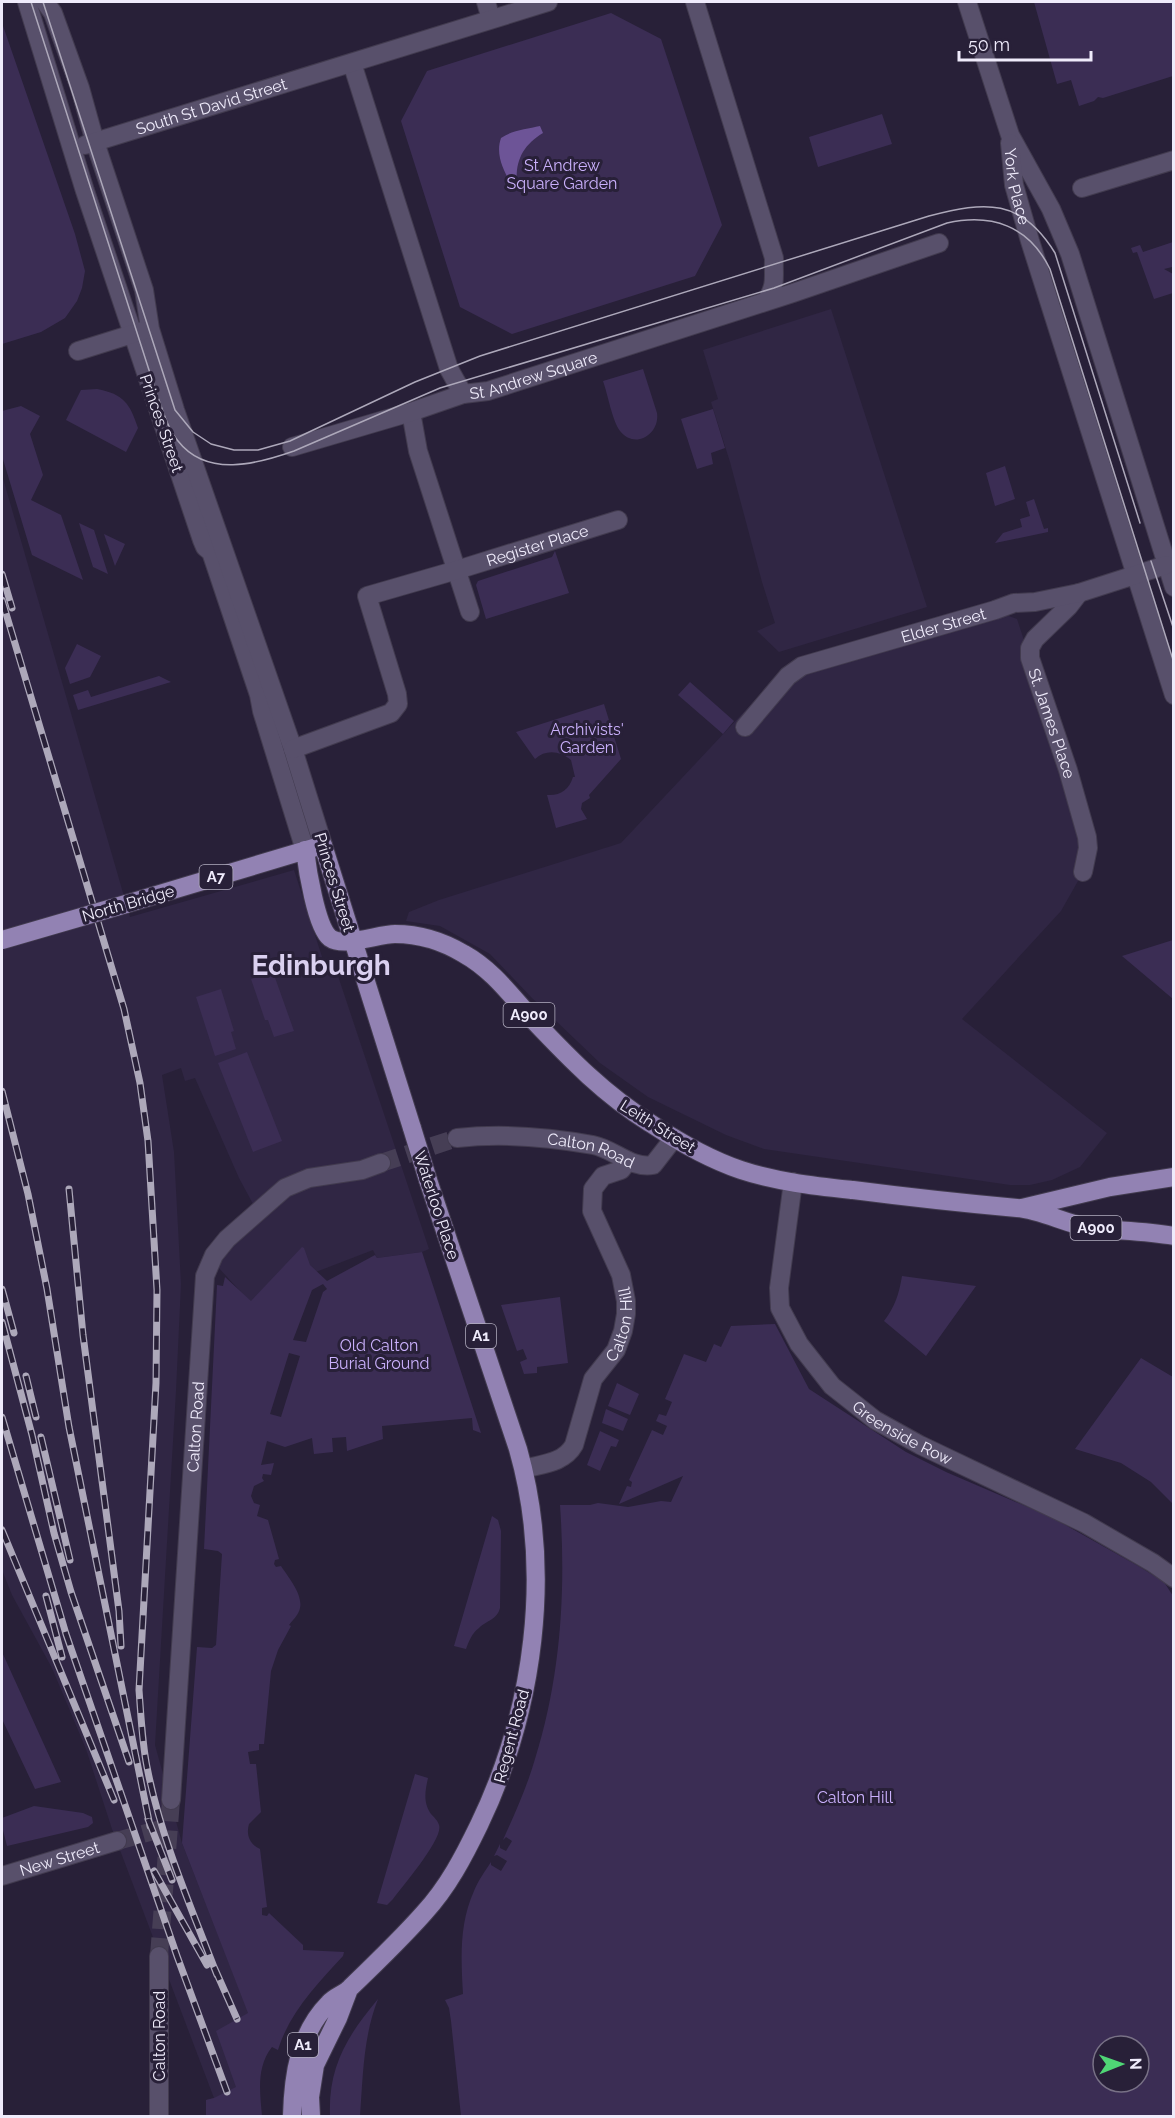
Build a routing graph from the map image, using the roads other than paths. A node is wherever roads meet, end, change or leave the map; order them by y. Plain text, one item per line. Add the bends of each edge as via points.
1 (27, 2) edge
2 (45, 2) edge
3 (486, 2) edge
4 (548, 2) edge
5 (694, 2) edge
6 (967, 2) edge
7 (528, 4) edge
8 (492, 19) junction
9 (352, 63) junction
10 (1010, 135) junction
11 (95, 142) junction
12 (72, 149) junction
13 (1173, 160) edge
14 (1082, 188) dead end
15 (939, 243) dead end
16 (767, 300) junction
17 (150, 329) junction
18 (132, 334) junction
19 (78, 351) dead end
20 (463, 394) junction
21 (411, 412) junction
22 (292, 447) dead end
23 (618, 520) dead end
24 (1166, 565) junction
25 (456, 570) junction
26 (1134, 575) junction
27 (1173, 587) edge
28 (1079, 593) junction
29 (470, 612) dead end
30 (1173, 695) edge
31 (745, 727) dead end
32 (293, 749) junction
33 (314, 847) junction
34 (1083, 872) dead end
35 (344, 913) junction
36 (383, 934) junction
37 (2, 940) edge
38 (353, 941) junction
39 (457, 1138) tunnel mouth
40 (674, 1138) junction
41 (628, 1161) junction
42 (381, 1163) tunnel mouth
43 (1173, 1177) edge
44 (794, 1182) junction
45 (1020, 1208) junction
46 (1173, 1236) edge
47 (524, 1468) junction
48 (1173, 1578) edge
49 (171, 1800) tunnel mouth
50 (117, 1841) tunnel mouth
51 (2, 1876) edge
52 (159, 1956) tunnel mouth
53 (349, 1989) junction
54 (159, 2116) edge
55 (292, 2116) edge
56 (311, 2116) edge

1 - 12 street, Princes Street
2 - 11 street, Princes Street via 53,13 80,88
3 - 8 street
4 - 7 street
5 - 16 street via 774,258 776,278
6 - 10 street
7 - 8 street
8 - 9 street
9 - 11 street, South St David Street
9 - 20 street, St Andrew Square via 449,369
10 - 24 street, York Place via 1051,209 1070,254
10 - 26 street, York Place via 1014,184 1030,241
11 - 12 street, South St David Street
11 - 17 street, Princes Street via 144,290
12 - 18 street, Princes Street
13 - 14 street
15 - 16 street, St Andrew Square
16 - 20 street, St Andrew Square via 488,391
17 - 18 street
17 - 32 street, Princes Street
18 - 19 street
18 - 33 street, Princes Street
20 - 21 street
21 - 22 street
21 - 25 street via 418,451
23 - 25 street, Register Place
24 - 26 street, Elder Street
24 - 27 street, York Place
25 - 29 street
25 - 32 street, Register Place via 367,596 398,704 391,713
26 - 28 street, Elder Street
26 - 30 street, York Place
28 - 31 street, Elder Street via 1014,603 802,666 788,676
28 - 34 street, St. James Place via 1035,639 1030,658 1087,837
32 - 33 street, Princes Street
33 - 35 main road, Princes Street
33 - 37 main road, North Bridge / A7, bridge
33 - 38 main road, Princes Street via 308,878 323,928 336,941
35 - 36 main road, A900 via 362,927
35 - 38 main road, Princes Street
36 - 38 main road, Leith Street / A900
36 - 40 main road, Leith Street / A900 via 410,935 436,942 477,962 598,1086
38 - 47 main road, Waterloo Place / A1, bridge
39 - 41 street, Calton Road via 496,1135 570,1142 612,1151
40 - 41 street, Calton Road via 654,1165 645,1167
40 - 44 main road, Leith Street / A900 via 735,1168
41 - 47 street, Calton Hill via 621,1170 599,1179 591,1200 624,1287 626,1314 621,1337 616,1350 593,1379 569,1453
42 - 49 street, Calton Road via 309,1178 285,1188 227,1239 205,1276
43 - 45 main road, Leith Street / A900
44 - 45 main road, Leith Street / A900
44 - 48 street, Greenside Row via 779,1288 780,1308 799,1344 832,1386 875,1420 1084,1523
45 - 46 main road, Leith Street / A900 via 1089,1227
47 - 53 main road, Regent Road / A1 via 533,1536 533,1625 524,1690 508,1757 455,1873 426,1912
50 - 51 street, New Street
52 - 54 street, Calton Road
53 - 55 main road, Regent Road / A1 via 330,2002 307,2037 294,2073
53 - 56 main road, Regent Road / A1 via 315,2065

